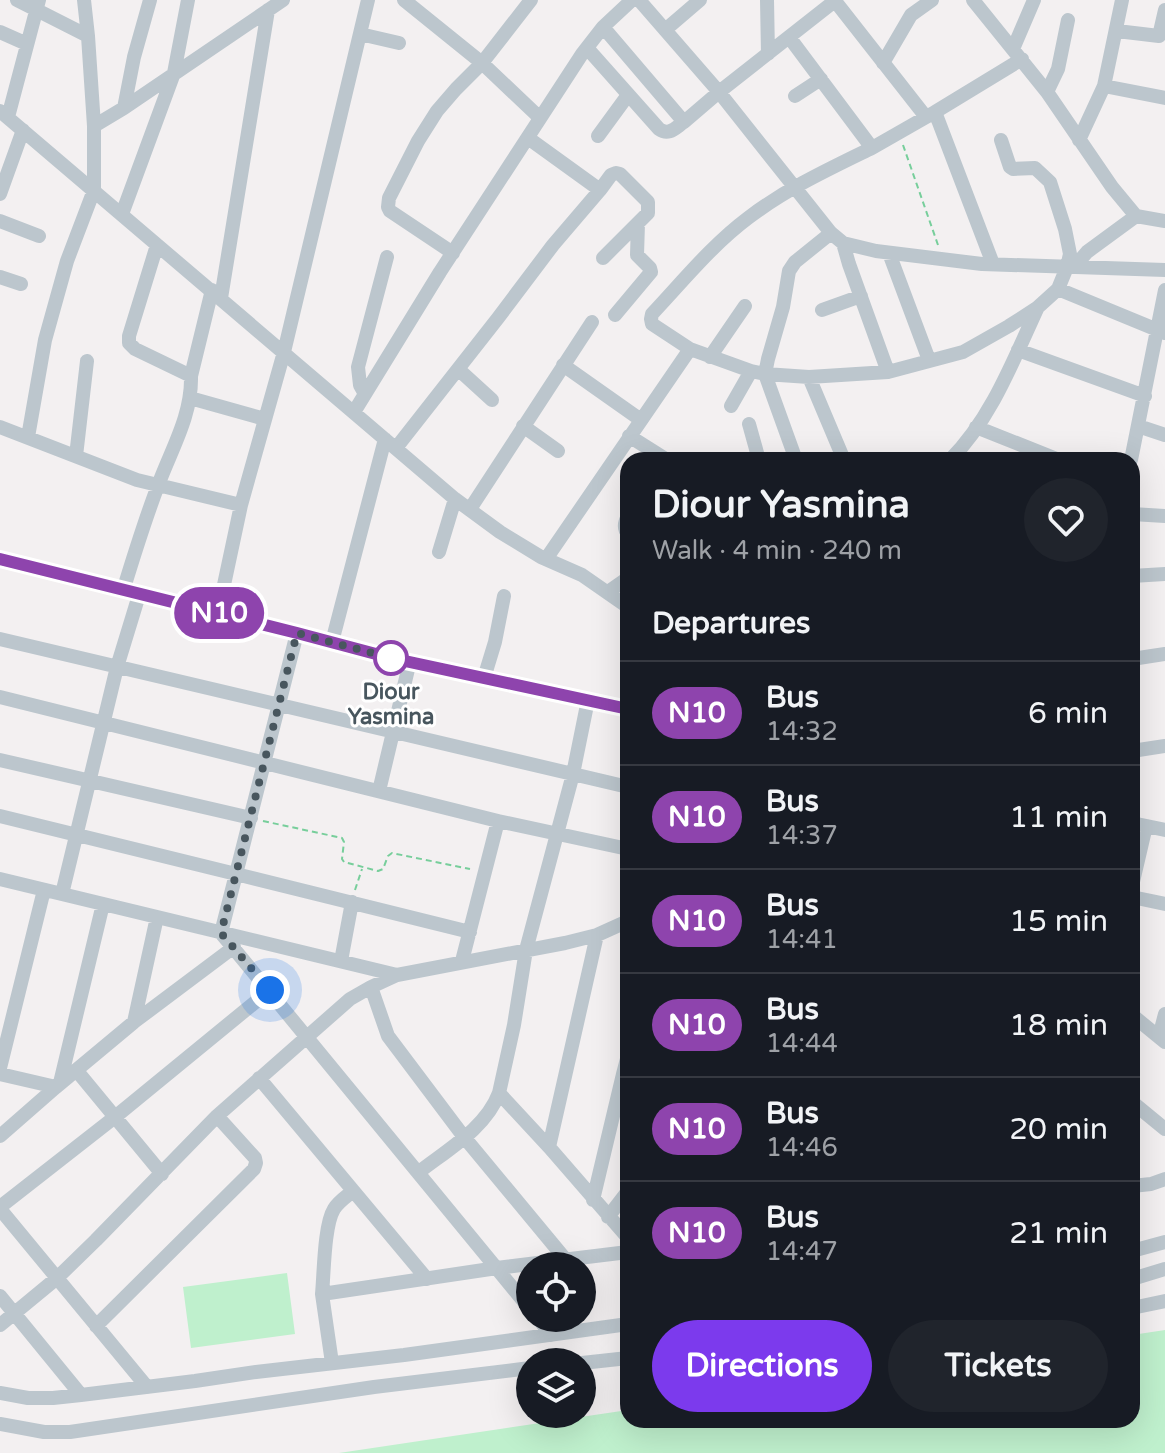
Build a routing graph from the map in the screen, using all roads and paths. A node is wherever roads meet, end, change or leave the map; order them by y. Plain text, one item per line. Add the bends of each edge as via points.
1 (17, 0) edge
2 (84, 0) edge
3 (150, 0) edge
4 (188, 0) edge
5 (368, 0) edge
6 (404, 0) edge
7 (531, 0) edge
8 (632, 0) edge
9 (639, 0) edge
10 (700, 0) edge
11 (767, 0) edge
12 (835, 0) edge
13 (932, 0) edge
14 (973, 0) edge
15 (1034, 0) edge
16 (1122, 0) edge
17 (275, 4) edge
18 (38, 5) edge
19 (988, 7) edge
20 (1165, 10) edge
21 (1068, 20) dead end
22 (603, 27) junction
23 (665, 30) junction
24 (1117, 31) junction
25 (0, 32) edge
26 (360, 34) junction
27 (88, 36) junction
28 (789, 37) junction
29 (399, 43) dead end
30 (27, 44) junction
31 (587, 48) junction
32 (768, 54) junction
33 (1018, 54) junction
34 (482, 63) junction
35 (883, 63) junction
36 (174, 73) junction
37 (821, 79) junction
38 (1104, 86) junction
39 (719, 92) junction
40 (1047, 92) junction
41 (628, 95) junction
42 (795, 96) dead end
43 (1165, 98) edge
44 (124, 108) junction
45 (4, 114) edge
46 (930, 115) junction
47 (540, 118) junction
48 (684, 122) junction
49 (94, 126) junction
50 (23, 130) junction
51 (898, 133) junction
52 (598, 136) dead end
53 (528, 138) junction
54 (1001, 140) dead end
55 (1079, 140) junction
56 (872, 148) junction
57 (793, 187) junction
58 (94, 190) junction
59 (600, 190) junction
60 (0, 194) edge
61 (122, 214) junction
62 (1136, 216) junction
63 (0, 221) edge
64 (1165, 221) edge
65 (638, 223) junction
66 (831, 233) junction
67 (39, 236) dead end
68 (843, 243) junction
69 (157, 245) junction
70 (453, 253) junction
71 (889, 253) junction
72 (387, 257) dead end
73 (603, 258) dead end
74 (942, 259) junction
75 (993, 264) junction
76 (1073, 267) junction
77 (1165, 270) edge
78 (0, 277) edge
79 (21, 284) dead end
80 (1058, 289) junction
81 (1165, 290) edge
82 (216, 294) junction
83 (861, 296) junction
84 (745, 306) dead end
85 (1037, 308) junction
86 (822, 310) dead end
87 (615, 315) dead end
88 (592, 322) dead end
89 (1161, 331) edge
90 (690, 349) junction
91 (1018, 350) junction
92 (284, 352) junction
93 (710, 357) junction
94 (929, 360) junction
95 (87, 361) dead end
96 (563, 365) junction
97 (458, 369) junction
98 (888, 372) junction
99 (758, 373) junction
100 (191, 376) junction
101 (809, 377) junction
102 (365, 394) junction
103 (1145, 396) junction
104 (190, 398) junction
105 (492, 400) dead end
106 (731, 406) dead end
107 (354, 412) junction
108 (265, 419) junction
109 (641, 420) junction
110 (749, 424) dead end
111 (523, 426) junction
112 (1138, 426) junction
113 (0, 427) edge
114 (976, 427) junction
115 (1165, 435) edge
116 (629, 436) junction
117 (28, 437) junction
118 (390, 444) junction
119 (558, 451) dead end
120 (652, 452) edge
121 (757, 452) edge
122 (793, 452) edge
123 (841, 452) edge
124 (956, 452) edge
125 (1039, 452) edge
126 (1133, 452) edge
127 (76, 456) junction
128 (158, 485) junction
129 (455, 499) junction
130 (241, 505) junction
131 (470, 509) junction
132 (1140, 514) edge
133 (1165, 516) edge
134 (439, 552) dead end
135 (0, 559) edge
136 (546, 559) junction
137 (1165, 574) edge
138 (1140, 576) edge
139 (620, 584) edge
140 (123, 591) junction
141 (608, 592) junction
142 (139, 595) junction
143 (504, 596) dead end
144 (620, 601) edge
145 (218, 613) junction
146 (297, 633) junction
147 (0, 639) edge
148 (332, 642) junction
149 (1165, 654) edge
150 (1140, 658) edge
151 (410, 661) junction
152 (117, 667) junction
153 (484, 678) junction
154 (0, 697) edge
155 (588, 700) junction
156 (280, 706) junction
157 (620, 707) edge
158 (103, 724) junction
159 (394, 731) junction
160 (1165, 746) edge
161 (1140, 750) edge
162 (0, 760) edge
163 (265, 762) junction
164 (573, 774) junction
165 (89, 780) junction
166 (620, 785) edge
167 (379, 791) junction
168 (0, 816) edge
169 (251, 818) junction
170 (498, 821) junction
171 (1140, 824) edge
172 (1165, 830) edge
173 (76, 834) junction
174 (557, 834) junction
175 (620, 847) edge
176 (362, 867) junction
177 (484, 872) junction
178 (236, 874) junction
179 (0, 879) edge
180 (44, 890) junction
181 (62, 894) junction
182 (1140, 899) edge
183 (352, 902) junction
184 (103, 904) junction
185 (1165, 904) edge
186 (157, 917) junction
187 (620, 925) edge
188 (470, 932) junction
189 (221, 933) junction
190 (597, 935) junction
191 (234, 947) junction
192 (526, 950) junction
193 (341, 961) junction
194 (462, 961) junction
195 (397, 975) junction
196 (371, 987) junction
197 (270, 990) junction
198 (1165, 1014) edge
199 (134, 1022) junction
200 (1140, 1022) edge
201 (307, 1036) junction
202 (1162, 1040) edge
203 (0, 1068) edge
204 (77, 1071) junction
205 (0, 1074) edge
206 (259, 1078) junction
207 (58, 1085) junction
208 (499, 1093) junction
209 (620, 1099) edge
210 (1140, 1109) edge
211 (217, 1116) junction
212 (115, 1117) junction
213 (1165, 1129) edge
214 (3, 1131) edge
215 (464, 1137) junction
216 (549, 1147) junction
217 (419, 1172) junction
218 (162, 1174) junction
219 (1165, 1179) edge
220 (1140, 1185) edge
221 (353, 1191) junction
222 (593, 1200) junction
223 (620, 1201) edge
224 (0, 1208) edge
225 (608, 1217) junction
226 (620, 1230) edge
227 (1165, 1241) edge
228 (1140, 1249) edge
229 (559, 1252) edge
230 (620, 1253) edge
231 (596, 1256) edge
232 (516, 1266) edge
233 (497, 1268) junction
234 (1165, 1269) edge
235 (1140, 1277) edge
236 (57, 1278) junction
237 (427, 1279) junction
238 (516, 1292) edge
239 (322, 1294) junction
240 (0, 1296) edge
241 (1165, 1301) edge
242 (1140, 1306) edge
243 (13, 1313) junction
244 (0, 1325) edge
245 (620, 1325) edge
246 (96, 1326) junction
247 (549, 1332) edge
248 (551, 1335) junction
249 (620, 1359) edge
250 (596, 1361) edge
251 (332, 1363) junction
252 (516, 1370) edge
253 (147, 1387) junction
254 (0, 1393) edge
255 (81, 1395) junction
256 (0, 1424) edge

1 - 18 street
2 - 27 street
3 - 44 street
4 - 36 street
5 - 26 street
6 - 34 street
7 - 34 street
8 - 22 street
9 - 23 street
10 - 23 street
11 - 32 street
12 - 28 street
12 - 35 street
13 - 35 street via 911,15
14 - 19 street
15 - 33 street
16 - 24 street
17 - 36 street
17 - 82 street
18 - 27 street
18 - 30 street
19 - 33 street
20 - 24 street via 1159,36
21 - 40 street via 1058,69
22 - 31 street
22 - 48 street
23 - 39 street
24 - 38 street
25 - 30 street
26 - 29 street
26 - 92 street
27 - 49 street
28 - 32 street
28 - 37 street
30 - 45 street
31 - 41 street
31 - 47 street
32 - 39 street
33 - 40 street
33 - 46 street
34 - 47 street
34 - 70 street via 437,111 389,198 390,211
35 - 46 street
36 - 44 street
36 - 61 street
37 - 42 street
37 - 56 street
38 - 43 street
38 - 55 street
39 - 48 street
39 - 57 street
40 - 55 street
41 - 48 street via 664,133
41 - 52 street
44 - 49 street
45 - 50 street
46 - 51 street
46 - 75 street
47 - 53 street
49 - 58 street
50 - 58 street
50 - 60 street
51 - 56 street
51 - 74 path
53 - 59 street
53 - 70 street
54 - 76 street via 1010,167 1035,168 1050,182
55 - 62 street
56 - 57 street
57 - 66 street
57 - 90 street via 746,219 652,314 652,324
58 - 61 street
58 - 117 street via 45,340
59 - 65 street via 611,175 620,174 648,202 648,213
59 - 97 street
61 - 69 street
62 - 64 street
62 - 76 street
63 - 67 street
65 - 73 street
65 - 87 street via 637,255 651,272
66 - 68 street
66 - 99 street via 789,271 768,359
68 - 71 street
68 - 83 street
69 - 82 street
69 - 100 street via 129,343
70 - 102 street
71 - 74 street
71 - 94 street
72 - 102 street via 358,367
74 - 75 street
75 - 76 street
76 - 77 street
76 - 80 street
78 - 79 street
80 - 85 street
80 - 89 street
81 - 89 street
82 - 92 street
82 - 100 street
83 - 86 street
83 - 98 street
84 - 93 street
85 - 91 street
85 - 94 street via 963,352
88 - 96 street
89 - 103 street
90 - 93 street
90 - 109 street
91 - 103 street
91 - 114 street
92 - 107 street
92 - 108 street
93 - 99 street
94 - 98 street
95 - 127 street
96 - 109 street
96 - 111 street
97 - 105 street
97 - 118 street
98 - 101 street
99 - 101 street
99 - 106 street
99 - 122 street
100 - 104 street
101 - 123 street
102 - 107 street
103 - 112 street
104 - 108 street
104 - 128 street
107 - 118 street
108 - 130 street
109 - 116 street
110 - 121 street
111 - 119 street
111 - 131 street
112 - 115 street
112 - 126 street
113 - 117 street
114 - 124 street
114 - 125 street
116 - 120 street
116 - 136 street
117 - 127 street
118 - 129 street
118 - 148 street
127 - 128 street
128 - 130 street
128 - 140 street
129 - 131 street
129 - 134 street
130 - 145 street
131 - 136 street
132 - 133 street
135 - 140 street
136 - 141 street
137 - 138 street
139 - 141 street
140 - 142 street
141 - 144 street
142 - 145 street
142 - 152 street
143 - 153 street
145 - 146 street
146 - 148 street
146 - 156 street
147 - 152 street
148 - 151 street
149 - 150 street
151 - 153 street
151 - 159 street
152 - 156 street
152 - 158 street
153 - 155 street
154 - 158 street
155 - 157 street
155 - 164 street
156 - 159 street
156 - 163 street
158 - 163 street
158 - 165 street
159 - 164 street
159 - 167 street
160 - 161 street
162 - 165 street
163 - 167 street
163 - 169 street
164 - 166 street
164 - 174 street
165 - 169 street
165 - 173 street
167 - 170 street
168 - 173 street
169 - 176 path via 342,838 344,862
169 - 178 street
170 - 174 street
170 - 177 street
171 - 172 street
173 - 178 street
173 - 181 street
174 - 175 street
174 - 192 street
176 - 177 path via 381,870 392,853
176 - 183 path
177 - 188 street
178 - 183 street
178 - 189 street
179 - 180 street
180 - 181 street
180 - 203 street
181 - 184 street
182 - 185 street
183 - 188 street
183 - 193 street
184 - 186 street
184 - 207 street
186 - 189 street
186 - 199 street
187 - 190 street
188 - 194 street
189 - 191 street
189 - 193 street
190 - 192 street
190 - 216 street
191 - 197 street
191 - 199 street
192 - 194 street
192 - 208 street
193 - 195 street
194 - 195 street
195 - 196 street
196 - 201 street
196 - 215 street via 388,1036
197 - 201 street
197 - 212 street
198 - 202 street
199 - 204 street
200 - 202 street
201 - 206 street
201 - 217 street
204 - 207 street
204 - 212 street
205 - 207 street
206 - 211 street
206 - 221 street
207 - 214 street
208 - 215 street via 491,1110
208 - 216 street
209 - 222 street
210 - 213 street
211 - 218 street
211 - 246 street via 255,1158 254,1169
212 - 218 street
212 - 224 street
215 - 217 street
215 - 229 street
216 - 222 street
217 - 233 street
218 - 236 street
219 - 220 street
221 - 237 street
221 - 239 street via 333,1210
222 - 225 street
223 - 225 street
224 - 236 street
225 - 226 street
227 - 228 street
230 - 231 street
232 - 233 street
233 - 237 street
233 - 238 street
234 - 235 street
236 - 243 street
236 - 246 street
237 - 239 street
239 - 251 street
240 - 243 street
241 - 242 street
243 - 244 street
243 - 255 street
245 - 248 street
246 - 253 street
247 - 248 street
248 - 251 street
249 - 250 street
251 - 253 street
252 - 256 street via 70,1432
253 - 255 street
254 - 255 street via 28,1398

